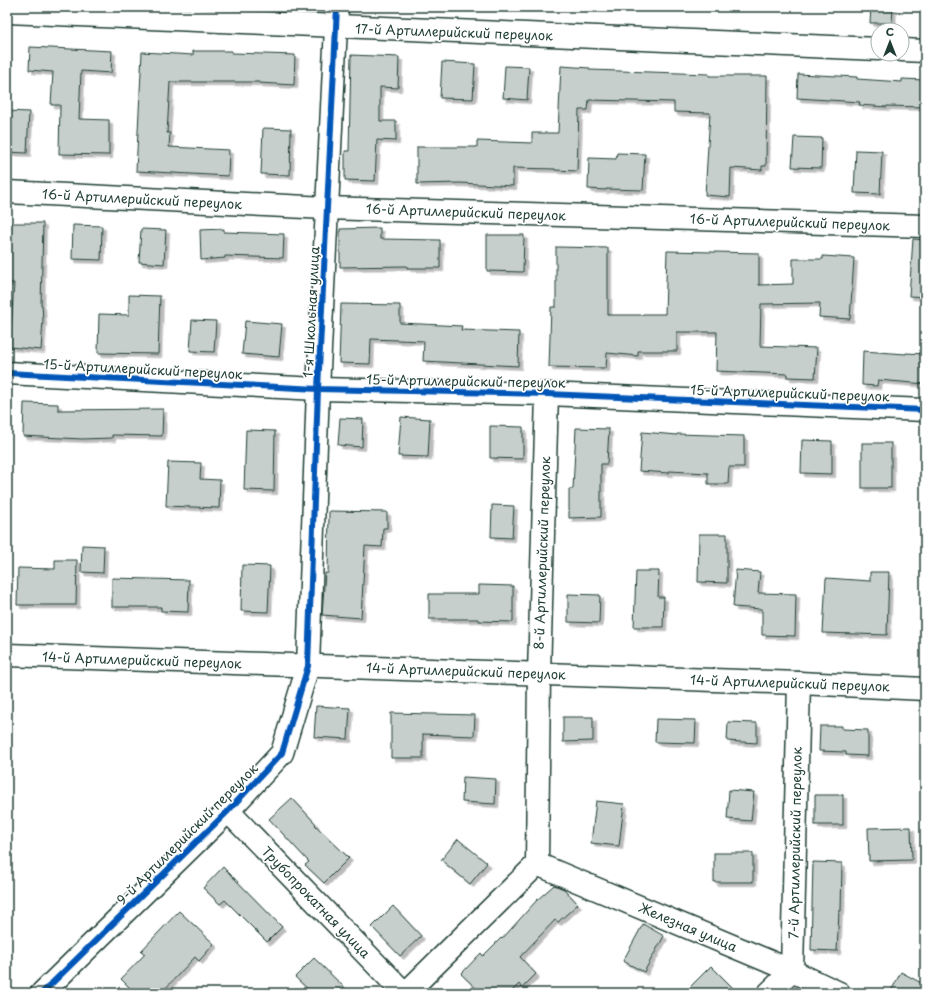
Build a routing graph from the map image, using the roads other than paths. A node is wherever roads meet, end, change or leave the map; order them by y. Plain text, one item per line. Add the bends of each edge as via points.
1 (7, 12) edge
2 (337, 17) edge
3 (870, 49) edge
4 (910, 50) edge
5 (925, 51) edge
6 (7, 192) edge
7 (326, 208) junction
8 (925, 226) edge
9 (7, 373) edge
10 (318, 388) junction
11 (547, 394) junction
12 (925, 410) edge
13 (7, 656) edge
14 (308, 666) junction
15 (539, 674) junction
16 (799, 683) junction
17 (925, 689) edge
18 (228, 811) junction
19 (537, 864) junction
20 (792, 971) junction
21 (42, 993) edge
22 (405, 993) edge
23 (768, 993) edge
24 (839, 993) edge

1 - 2 street, 17-й Артиллерийский переулок
2 - 3 street, 17-й Артиллерийский переулок
2 - 7 street, 1-я Школьная улица
4 - 5 street
6 - 7 street, 16-й Артиллерийский переулок
7 - 8 street, 16-й Артиллерийский переулок
7 - 10 street, 1-я Школьная улица
9 - 10 street, 15-й Артиллерийский переулок
10 - 11 street, 15-й Артиллерийский переулок
10 - 14 street, 1-я Школьная улица
11 - 12 street, 15-й Артиллерийский переулок
11 - 15 street, 8-й Артиллерийский переулок
13 - 14 street, 14-й Артиллерийский переулок
14 - 15 street, 14-й Артиллерийский переулок
14 - 18 street, 9-й Артиллерийский переулок via 282,753
15 - 16 street, 14-й Артиллерийский переулок
15 - 19 street, 8-й Артиллерийский переулок
16 - 17 street, 14-й Артиллерийский переулок
16 - 20 street, 7-й Артиллерийский переулок
18 - 21 street, 9-й Артиллерийский переулок
18 - 22 street, Трубопрокатная улица
19 - 20 street, Железная улица
19 - 22 street
20 - 23 street
20 - 24 street, Железная улица

